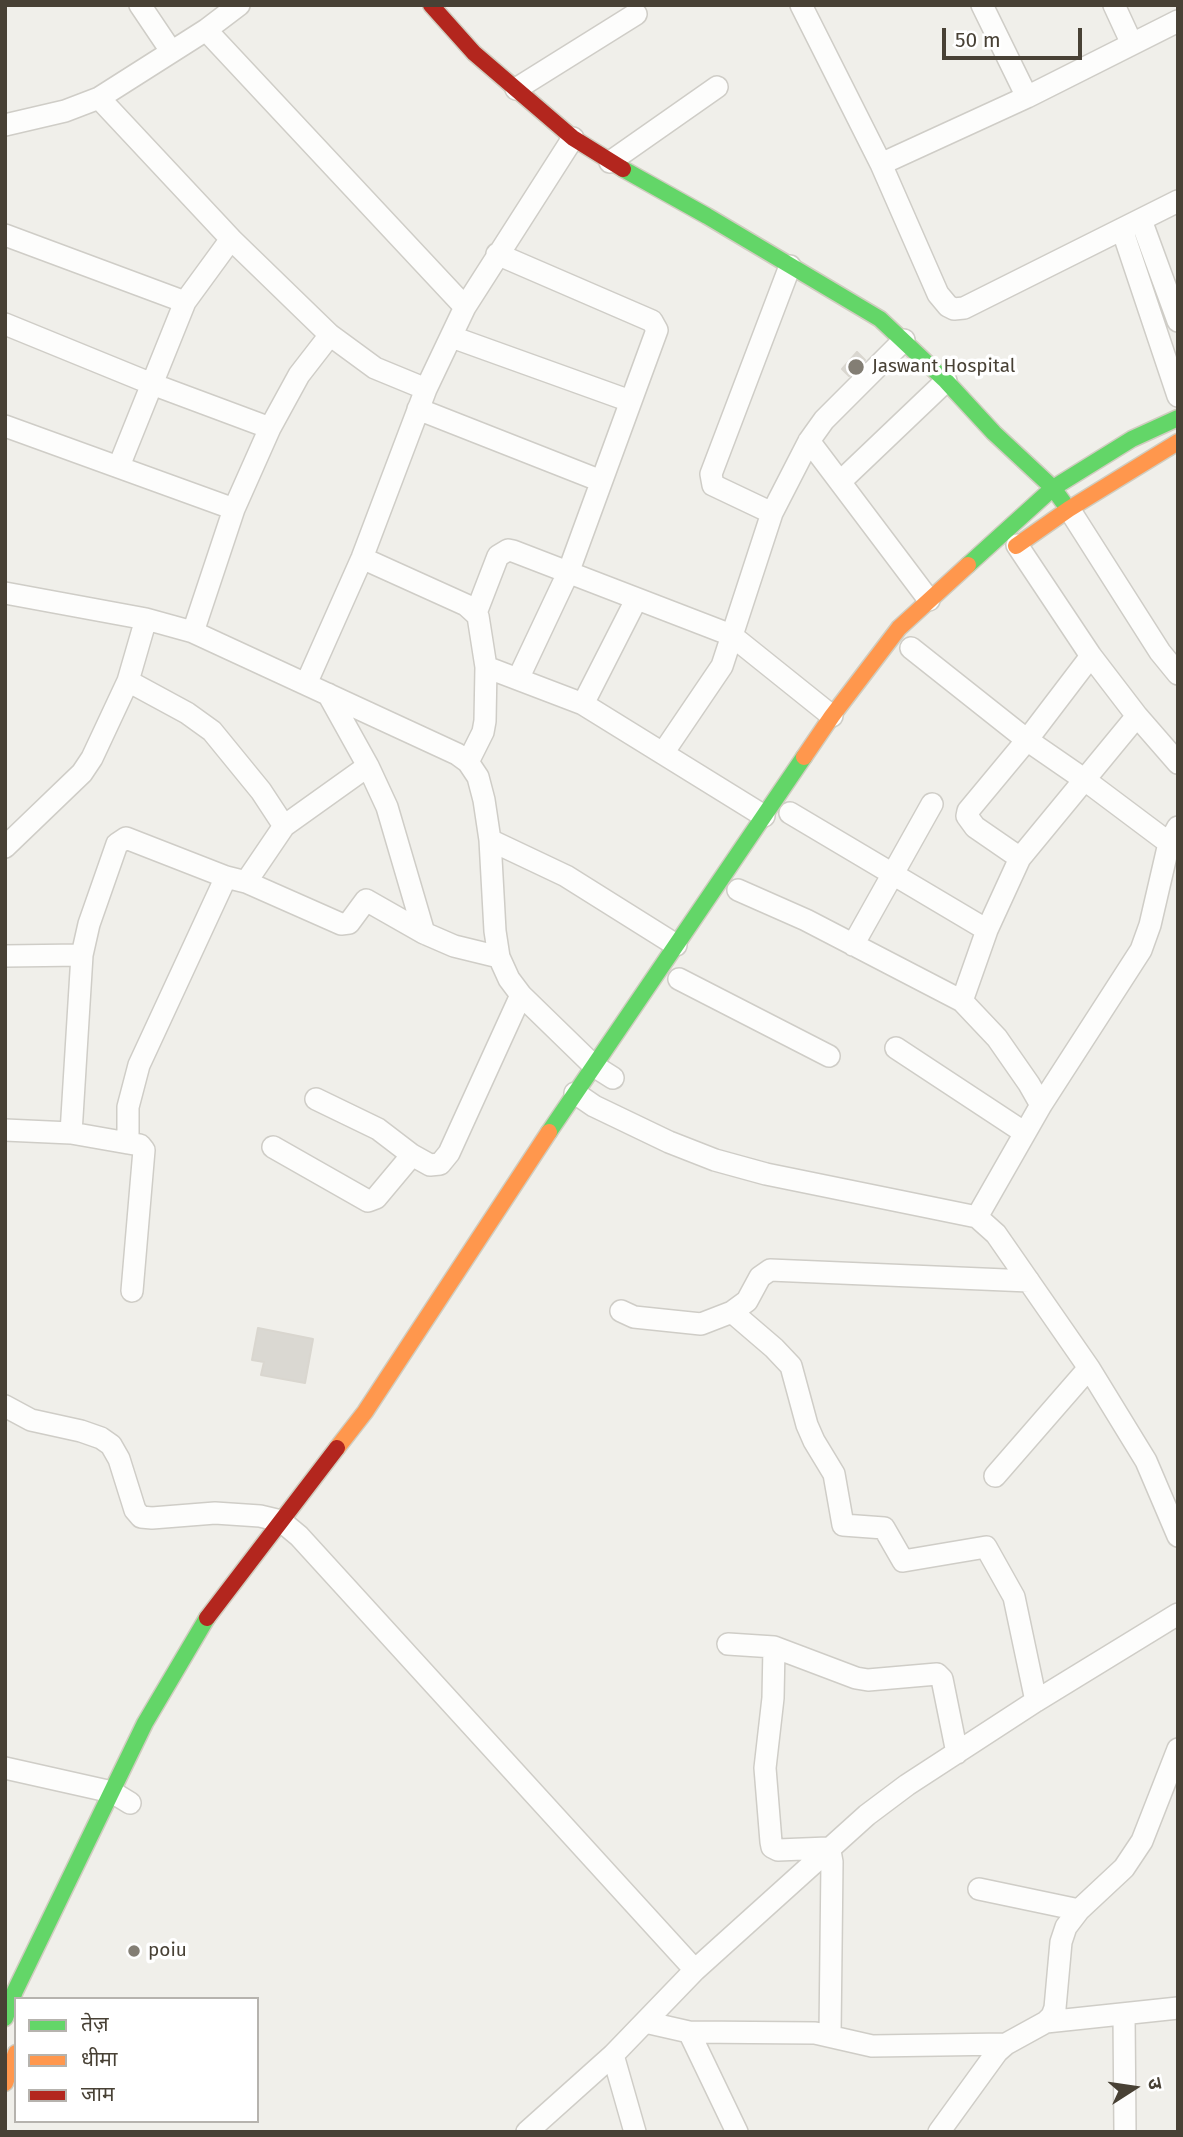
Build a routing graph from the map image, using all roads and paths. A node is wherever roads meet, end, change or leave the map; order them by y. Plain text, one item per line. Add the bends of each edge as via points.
1 (141, 5) edge
2 (239, 5) edge
3 (801, 5) edge
4 (982, 5) edge
5 (1114, 5) edge
6 (441, 8) edge
7 (636, 14) dead end
8 (1178, 21) edge
9 (206, 30) junction
10 (1132, 44) junction
11 (171, 51) junction
12 (717, 87) dead end
13 (516, 89) junction
14 (1027, 97) junction
15 (99, 98) junction
16 (5, 125) edge
17 (573, 138) junction
18 (610, 162) junction
19 (881, 164) junction
20 (1178, 201) edge
21 (1131, 225) junction
22 (5, 235) edge
23 (231, 239) junction
24 (497, 254) junction
25 (790, 266) junction
26 (185, 302) junction
27 (466, 307) junction
28 (1178, 321) edge
29 (5, 324) edge
30 (330, 335) junction
31 (452, 337) junction
32 (904, 340) junction
33 (946, 381) junction
34 (152, 384) junction
35 (1178, 396) edge
36 (422, 399) junction
37 (630, 401) junction
38 (1178, 418) edge
39 (5, 426) edge
40 (270, 428) junction
41 (809, 441) junction
42 (1178, 442) edge
43 (119, 466) junction
44 (601, 481) junction
45 (839, 482) junction
46 (1053, 488) junction
47 (234, 509) junction
48 (1069, 509) junction
49 (772, 513) junction
50 (1012, 550) joint
51 (362, 558) junction
52 (568, 573) junction
53 (5, 593) edge
54 (636, 600) junction
55 (929, 600) junction
56 (476, 613) junction
57 (146, 620) junction
58 (193, 632) junction
59 (731, 635) junction
60 (1169, 646) edge
61 (912, 647) dead end
62 (1091, 656) junction
63 (486, 667) junction
64 (1178, 674) edge
65 (518, 679) junction
66 (128, 681) junction
67 (306, 684) junction
68 (328, 694) junction
69 (583, 704) junction
70 (832, 716) junction
71 (1136, 716) junction
72 (1027, 740) junction
73 (663, 754) junction
74 (468, 762) junction
75 (1178, 763) edge
76 (368, 766) junction
77 (1086, 780) junction
78 (932, 804) dead end
79 (783, 814) junction
80 (284, 826) junction
81 (1173, 835) edge
82 (490, 840) junction
83 (5, 848) edge
84 (1020, 858) junction
85 (892, 874) junction
86 (1170, 878) edge
87 (236, 880) junction
88 (738, 890) dead end
89 (987, 930) junction
90 (424, 933) junction
91 (676, 945) junction
92 (853, 945) junction
93 (82, 955) junction
94 (5, 956) edge
95 (499, 957) junction
96 (679, 979) dead end
97 (521, 995) junction
98 (962, 1001) junction
99 (896, 1048) dead end
100 (830, 1056) dead end
101 (594, 1066) junction
102 (604, 1092) junction
103 (575, 1093) junction
104 (316, 1099) dead end
105 (1041, 1105) junction
106 (5, 1130) edge
107 (71, 1133) junction
108 (1025, 1133) junction
109 (128, 1143) junction
110 (273, 1147) dead end
111 (412, 1155) junction
112 (977, 1217) junction
113 (1029, 1281) junction
114 (132, 1291) dead end
115 (621, 1311) dead end
116 (732, 1312) junction
117 (1088, 1368) junction
118 (5, 1406) edge
119 (995, 1476) dead end
120 (1174, 1514) edge
121 (281, 1521) junction
122 (1178, 1536) edge
123 (1178, 1614) edge
124 (728, 1644) dead end
125 (774, 1647) junction
126 (1036, 1701) junction
127 (150, 1716) junction
128 (167, 1726) dead end
129 (1177, 1752) edge
130 (957, 1753) junction
131 (5, 1768) edge
132 (125, 1800) junction
133 (828, 1848) junction
134 (979, 1889) dead end
135 (1079, 1910) junction
136 (695, 1970) junction
137 (1178, 2008) edge
138 (1124, 2015) junction
139 (5, 2018) edge
140 (645, 2022) junction
141 (1046, 2022) junction
142 (689, 2032) junction
143 (830, 2035) junction
144 (1006, 2044) junction
145 (613, 2055) junction
146 (14, 2058) edge
147 (5, 2083) edge
148 (527, 2132) edge
149 (635, 2132) edge
150 (737, 2132) edge
151 (939, 2132) edge
152 (1125, 2132) edge

1 - 11 street
2 - 9 street
3 - 19 street
4 - 14 street
5 - 10 street
6 - 13 main road via 474,53
7 - 13 street
8 - 10 street
9 - 11 street
9 - 27 street
10 - 14 street
11 - 15 street
12 - 18 street
13 - 17 main road
14 - 19 street
15 - 16 street
15 - 23 street
17 - 18 main road
17 - 24 street
18 - 25 main road
19 - 21 street via 938,294 954,309
20 - 21 street
21 - 28 street
21 - 35 street
22 - 26 street
23 - 26 street
23 - 30 street
24 - 27 street
24 - 37 street via 655,323 657,330
25 - 32 main road via 865,309
25 - 49 street via 711,474 713,485
26 - 34 street
27 - 31 street
29 - 34 street
30 - 36 street
30 - 40 street via 299,375
31 - 36 street
31 - 37 street
32 - 33 main road
32 - 41 street
33 - 45 street
33 - 46 main road
34 - 40 street
34 - 43 street
36 - 44 street
36 - 51 street
37 - 44 street
38 - 46 main road via 1132,439
39 - 43 street
40 - 47 street
41 - 45 street
41 - 49 street
42 - 48 main road
43 - 47 street
44 - 52 street
45 - 55 street
46 - 48 main road
46 - 55 main road
47 - 58 street
48 - 50 main road
48 - 60 street
49 - 59 street
50 - 62 street
51 - 56 street via 466,604
51 - 67 street
52 - 54 street
52 - 56 street via 513,551 502,552
52 - 65 street
53 - 57 street
54 - 59 street
54 - 69 street
55 - 70 main road via 899,628
56 - 63 street
57 - 58 street
57 - 66 street
58 - 67 street
59 - 70 street
59 - 73 street via 718,673
60 - 64 street
61 - 72 street
62 - 71 street
62 - 72 street
63 - 65 street
63 - 74 street via 483,732
65 - 69 street
66 - 80 street via 212,731
66 - 83 street via 107,731 82,773
67 - 68 street
68 - 74 street
68 - 76 street
69 - 73 street
70 - 79 main road
71 - 75 street
71 - 77 street
72 - 77 street
72 - 84 street via 971,804 967,816 975,827
73 - 79 street
74 - 82 street via 478,778
76 - 80 street
76 - 90 street via 387,807
77 - 81 street
77 - 84 street
78 - 85 street
79 - 85 street
79 - 91 main road
80 - 87 street
81 - 86 street
82 - 91 street via 566,876
82 - 95 street
84 - 89 street
85 - 89 street
85 - 92 street
86 - 105 street via 1141,950
87 - 90 street via 344,925 369,900
87 - 93 street via 127,838 120,840
87 - 109 street via 139,1065 128,1107
88 - 92 street
89 - 98 street
90 - 95 street
91 - 101 main road
92 - 98 street
93 - 94 street
93 - 107 street
95 - 97 street
96 - 100 street
97 - 101 street
97 - 111 street via 449,1153 435,1165
98 - 105 street via 997,1038
99 - 108 street
101 - 102 street
101 - 103 main road
102 - 103 street
102 - 112 street via 669,1142 715,1160
103 - 121 main road via 365,1412
104 - 111 street via 378,1129
105 - 108 street
106 - 107 street
107 - 109 street
108 - 112 street
109 - 114 street via 141,1146 144,1156
110 - 111 street via 368,1201 376,1198
112 - 113 street via 996,1234
113 - 116 street via 769,1270 760,1277 750,1298
113 - 117 street
115 - 116 street via 692,1325
116 - 126 street via 791,1366 807,1424 834,1474 843,1525 884,1528 903,1561 986,1547 1014,1597
117 - 119 street
117 - 120 street
118 - 121 street via 30,1420 82,1431 111,1445 141,1517 215,1513
120 - 122 street
121 - 127 main road via 199,1629
121 - 136 street
123 - 126 street
124 - 125 street
125 - 130 street via 856,1678 940,1676
125 - 133 street via 765,1768 772,1847
126 - 130 street
127 - 128 main road
127 - 132 main road
129 - 135 street via 1142,1841 1124,1868
130 - 133 street via 907,1785
131 - 132 street
132 - 139 main road via 15,1991
133 - 136 street
133 - 143 street via 832,1862
134 - 135 street
135 - 141 street via 1063,1934 1055,2008
136 - 140 street
137 - 138 street
138 - 141 street
138 - 152 street
140 - 142 street
140 - 145 street
141 - 144 street
142 - 143 street
142 - 150 street
143 - 144 street via 872,2046
144 - 151 street
145 - 148 street
145 - 149 street
146 - 147 main road

